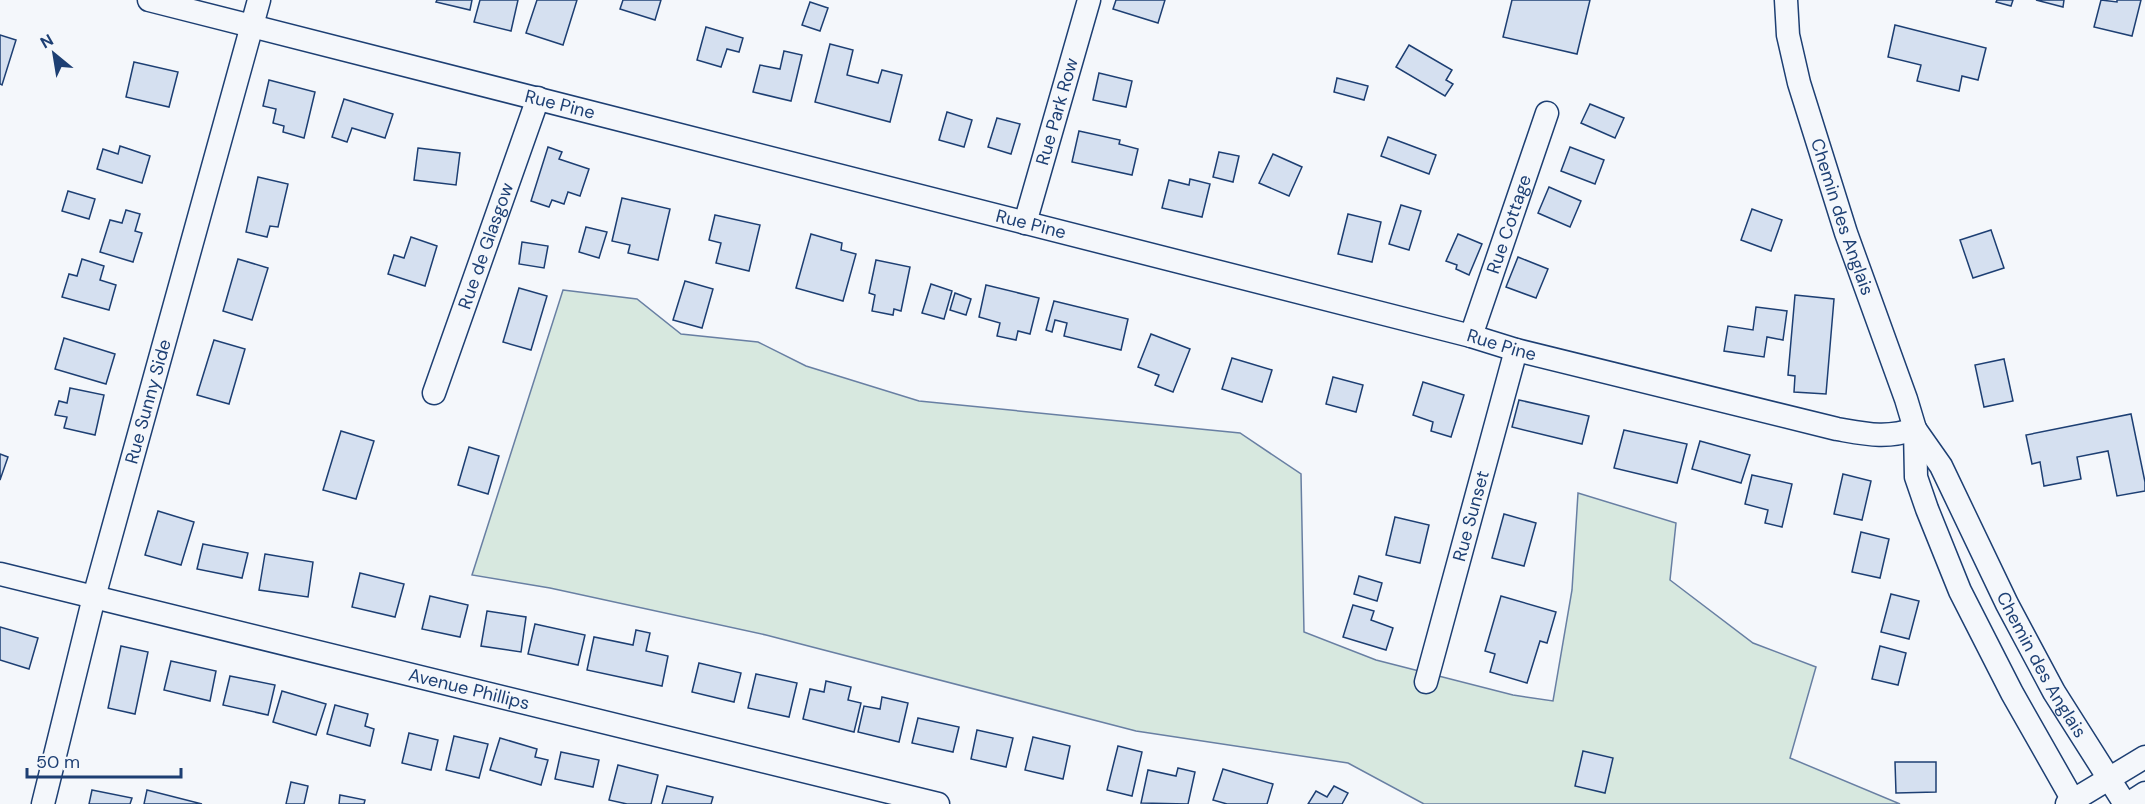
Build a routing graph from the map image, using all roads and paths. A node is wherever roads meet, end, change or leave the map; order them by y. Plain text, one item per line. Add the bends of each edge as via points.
1 (149, 0) edge
2 (259, 0) edge
3 (1089, 0) edge
4 (1786, 0) edge
5 (251, 25) junction
6 (538, 98) junction
7 (1547, 112) dead end
8 (1025, 223) junction
9 (1471, 336) junction
10 (1516, 350) junction
11 (434, 393) dead end
12 (1915, 429) junction
13 (0, 574) edge
14 (94, 597) junction
15 (1425, 682) dead end
16 (2145, 757) edge
17 (2109, 779) junction
18 (2145, 793) edge
19 (2072, 803) edge
20 (43, 804) edge
21 (938, 804) edge
22 (2126, 804) edge

1 - 5 street, Rue Pine
2 - 5 street, Rue Sunny Side
3 - 8 street, Rue Park Row
4 - 12 street, Chemin des Anglais via 1788,35 1799,83 1846,233
5 - 6 street, Rue Pine
5 - 14 street, Rue Sunny Side
6 - 8 street, Rue Pine
6 - 11 street, Rue de Glasgow
7 - 9 street, Rue Cottage
8 - 9 street, Rue Pine
9 - 10 street, Rue Pine
10 - 12 street, Rue Pine via 1837,429 1882,436
10 - 15 street, Rue Sunset
12 - 17 street, Chemin des Anglais via 1941,466 2054,692
12 - 19 street, Chemin des Anglais via 1916,477 1946,559 1994,659
13 - 14 street, Avenue Phillips
14 - 20 street, Rue Sunny Side
14 - 21 street, Avenue Phillips
16 - 17 street
17 - 19 street
17 - 22 street, Chemin des Anglais
18 - 22 street

